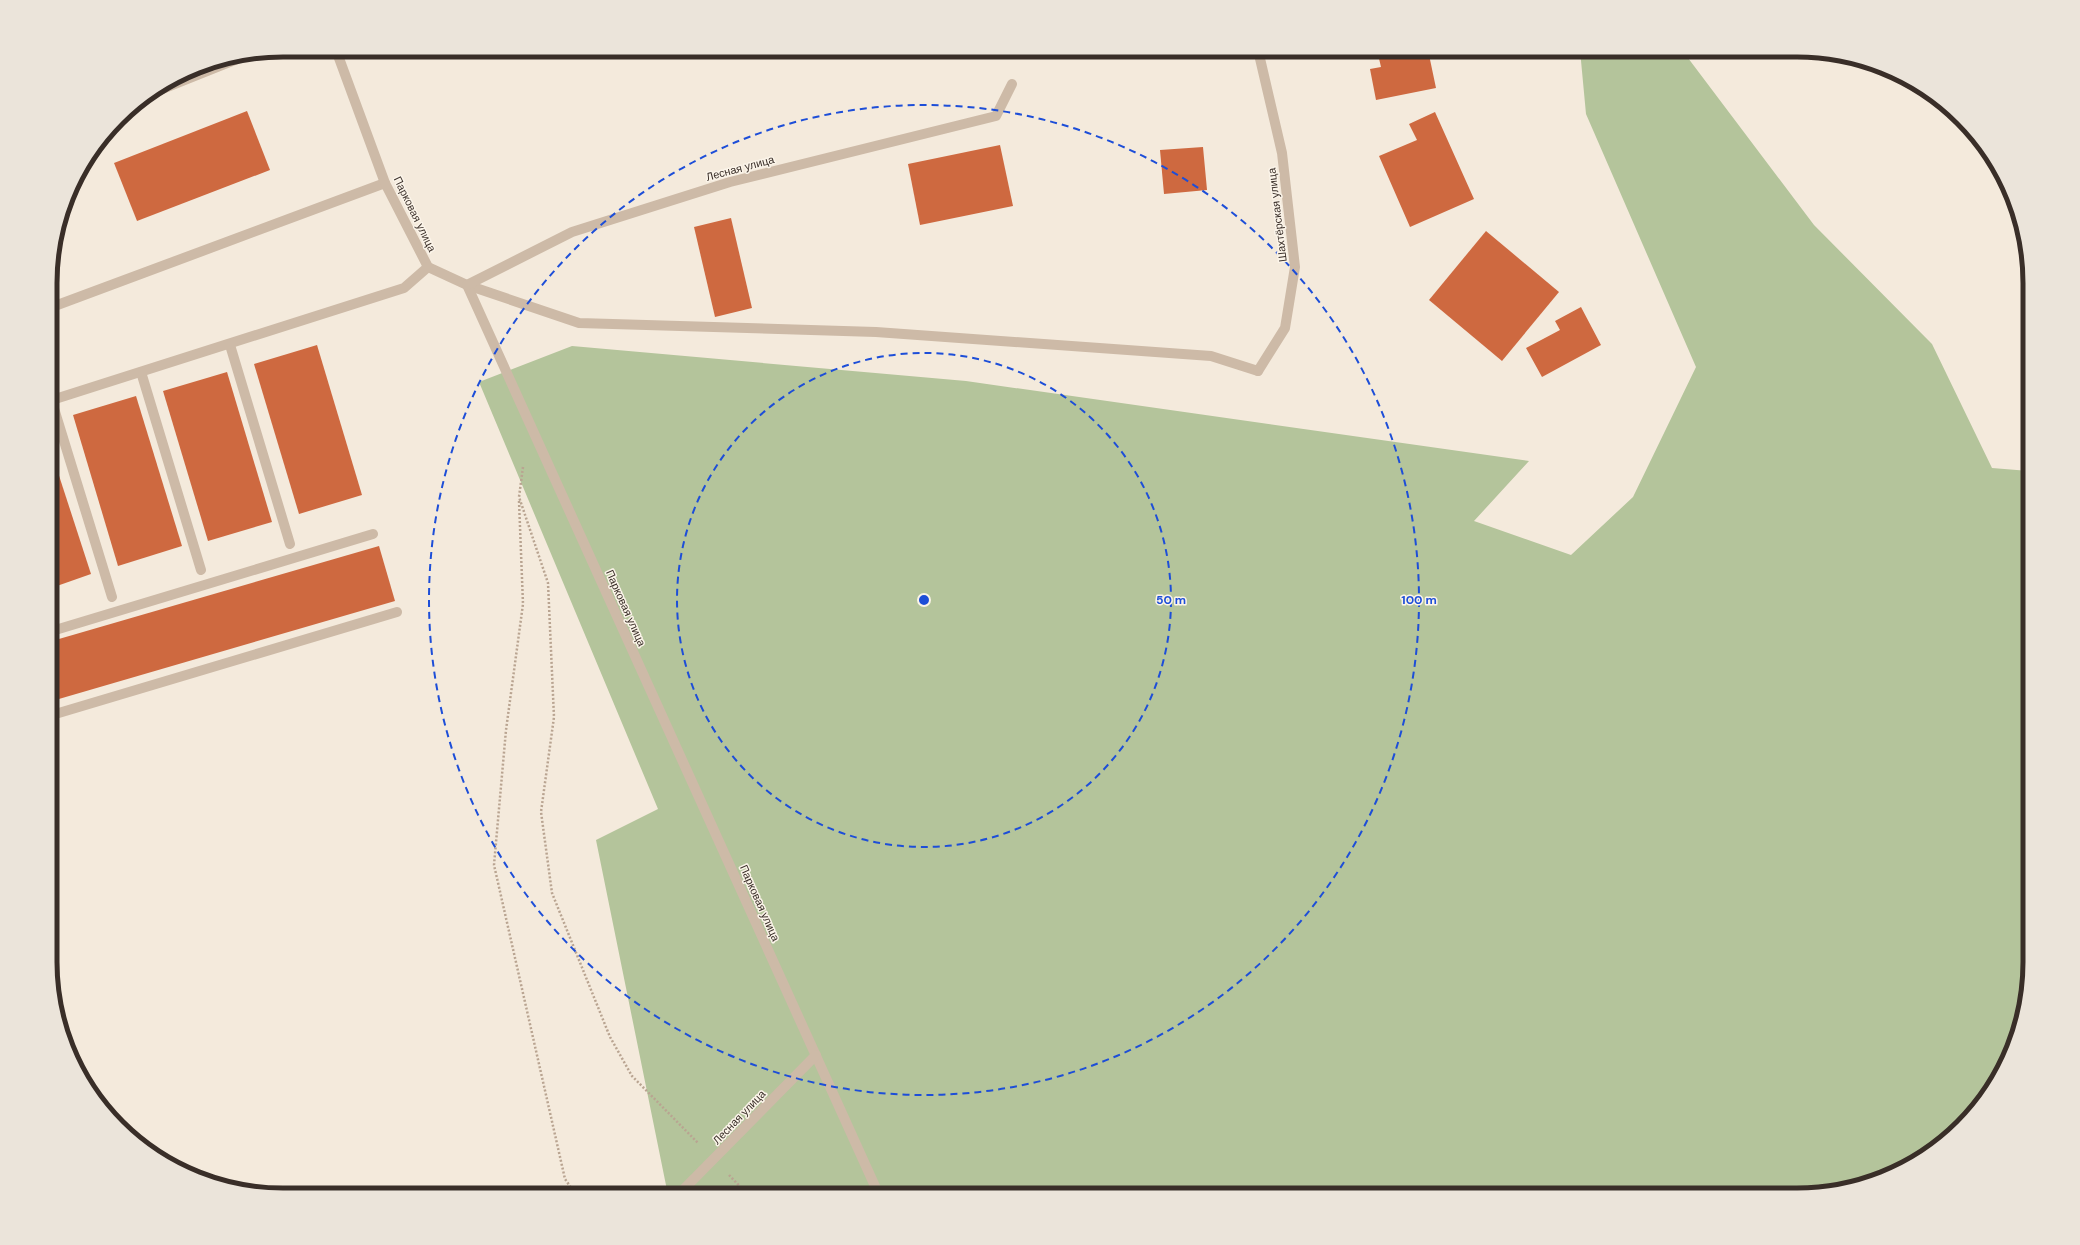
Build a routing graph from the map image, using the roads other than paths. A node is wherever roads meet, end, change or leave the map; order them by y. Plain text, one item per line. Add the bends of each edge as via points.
1 (339, 57) edge
2 (1260, 57) edge
3 (216, 67) edge
4 (179, 82) edge
5 (1012, 84) dead end
6 (386, 182) junction
7 (428, 267) junction
8 (467, 285) junction
9 (57, 305) edge
10 (230, 345) junction
11 (142, 372) junction
12 (57, 399) edge
13 (57, 417) edge
14 (373, 534) dead end
15 (290, 544) dead end
16 (201, 570) dead end
17 (112, 597) dead end
18 (398, 612) dead end
19 (57, 629) edge
20 (57, 714) edge
21 (816, 1055) junction
22 (685, 1188) edge
23 (876, 1188) edge

1 - 6 street, Парковая улица
2 - 8 street, Шахтёрская улица via 1282,153 1295,267 1286,328 1258,371 1211,356 891,333 579,323
3 - 4 street
5 - 8 street, Лесная улица via 996,116 730,182 572,232
6 - 7 street, Парковая улица
6 - 9 street
7 - 8 street, Парковая улица
7 - 10 street via 404,288
8 - 21 street, Парковая улица
10 - 11 street
10 - 15 street
11 - 12 street
11 - 16 street
13 - 17 street
14 - 19 street
18 - 20 street
21 - 22 street, Лесная улица
21 - 23 street, Парковая улица

